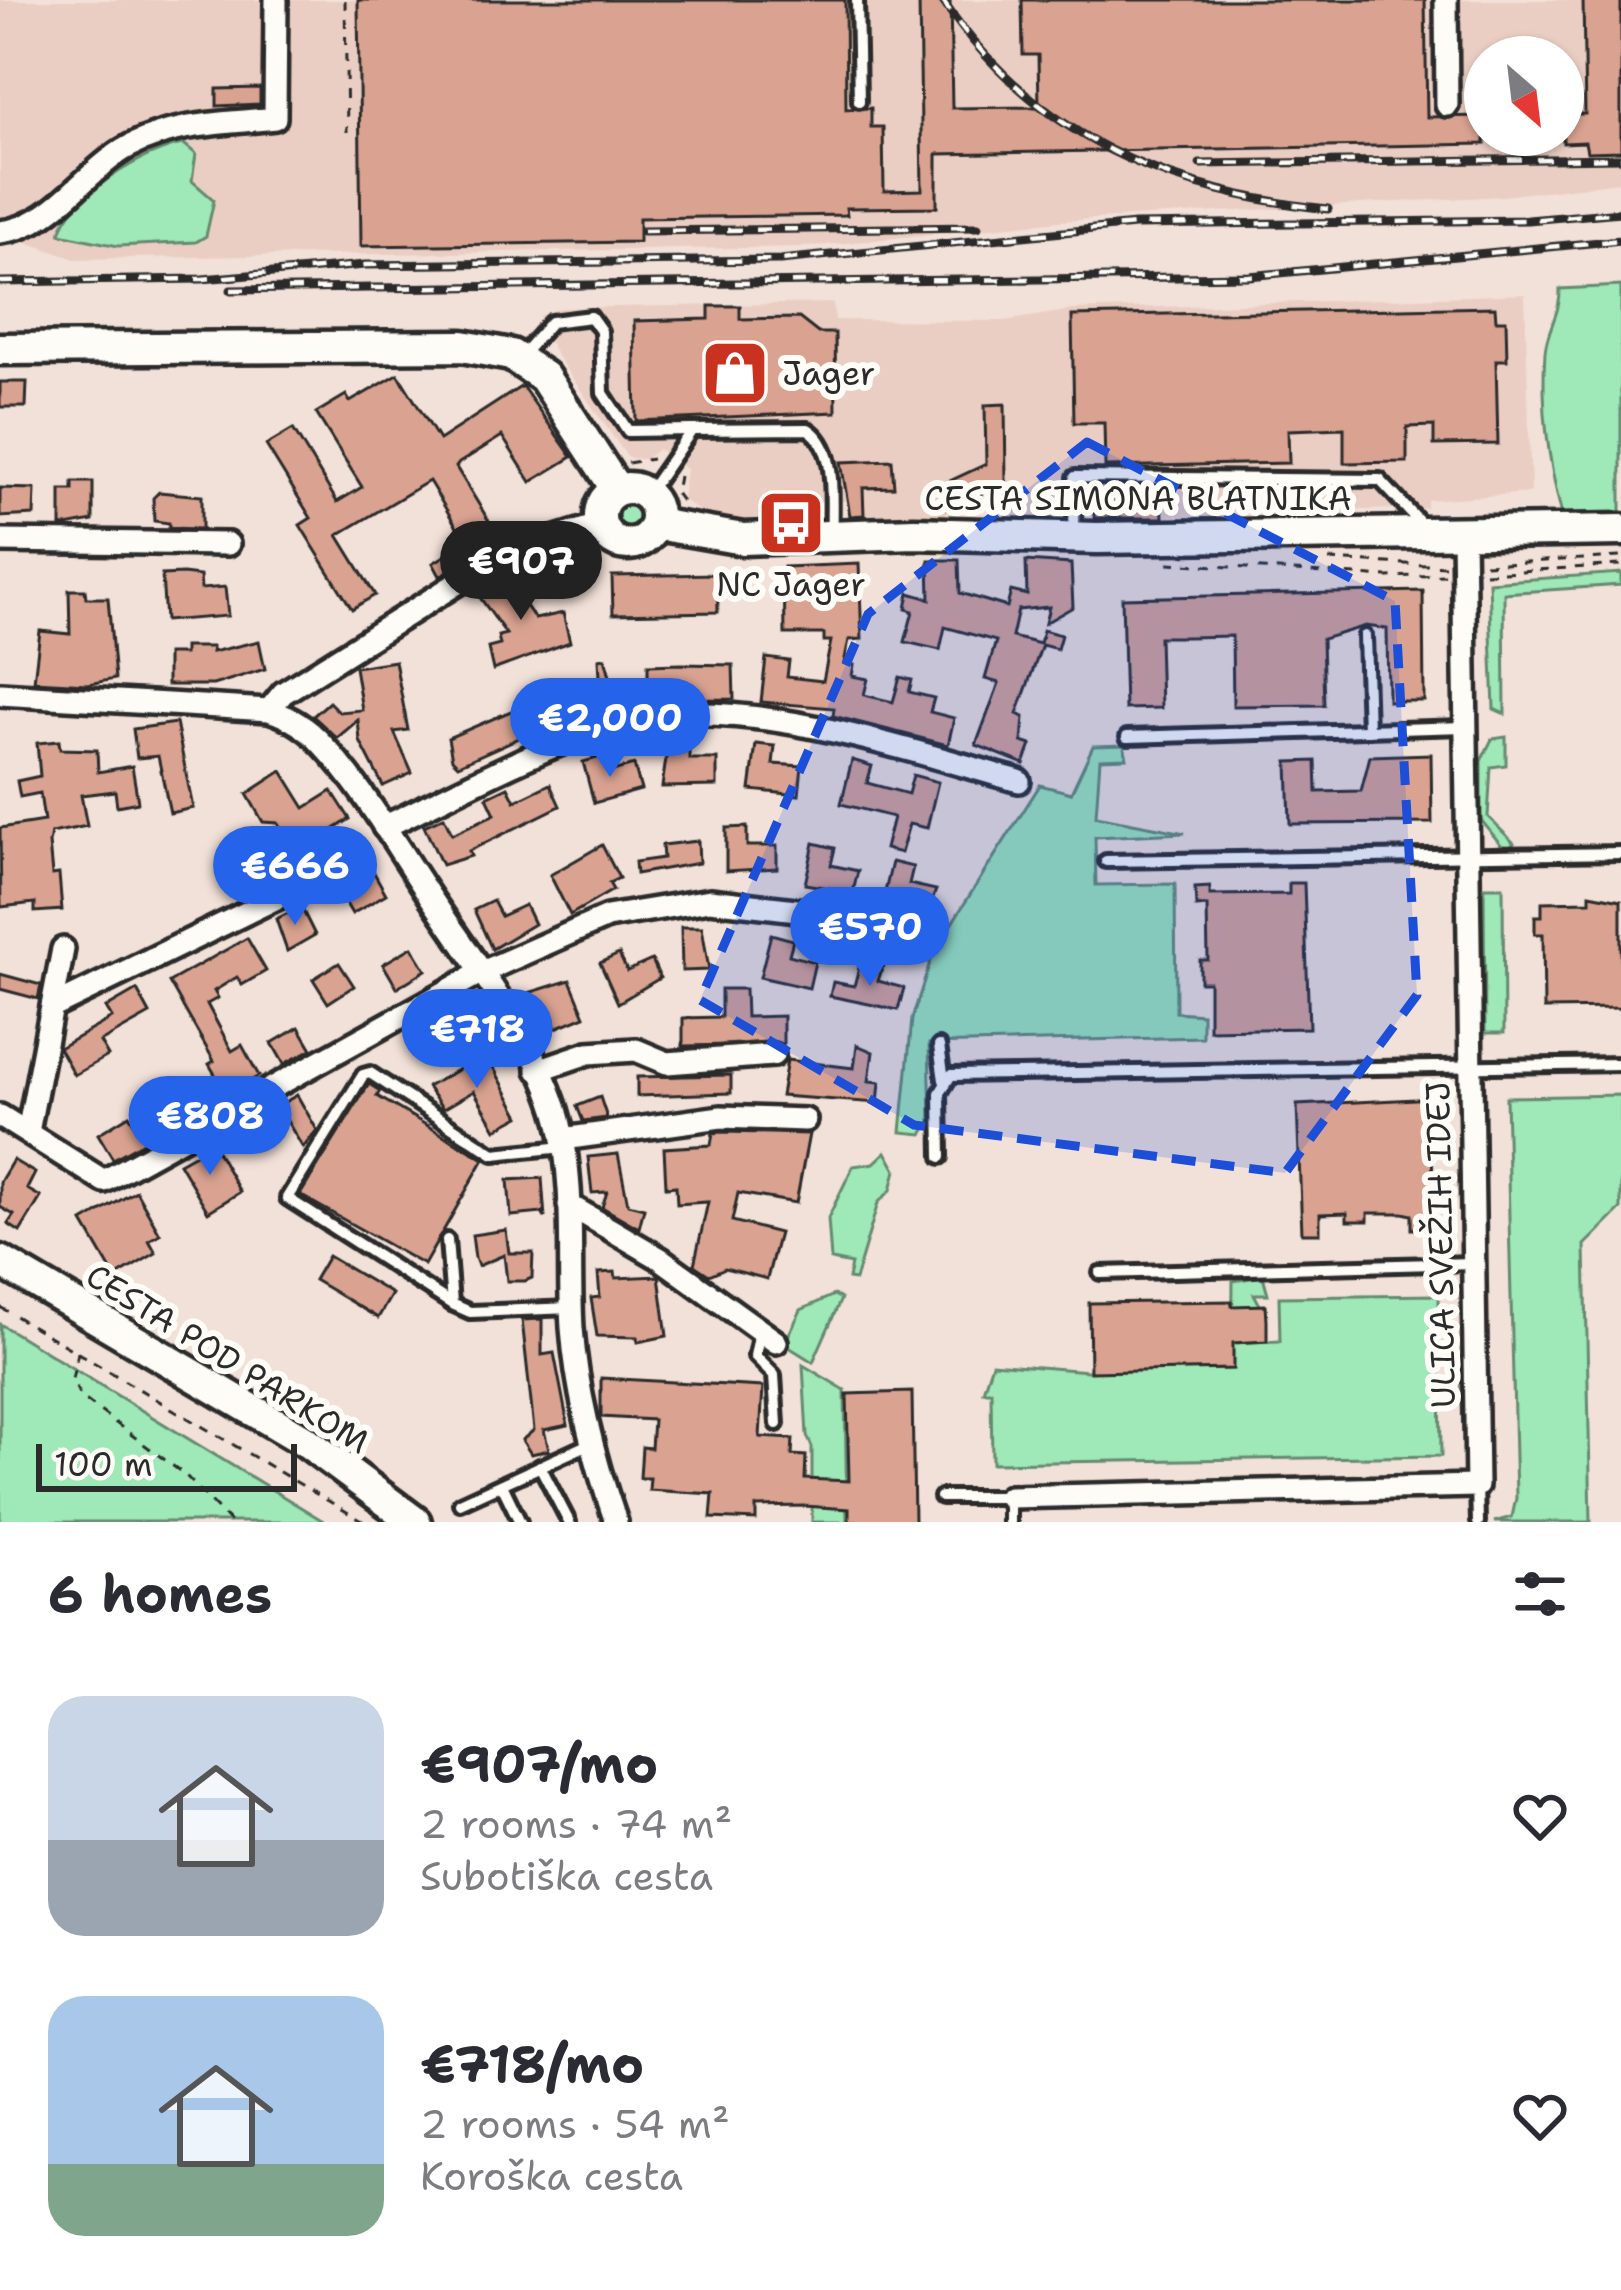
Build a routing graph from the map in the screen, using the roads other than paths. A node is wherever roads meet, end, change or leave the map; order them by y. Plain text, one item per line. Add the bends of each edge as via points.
1 (276, 0) edge
2 (857, 0) edge
3 (1446, 0) edge
4 (859, 101) dead end
5 (1447, 105) dead end
6 (0, 232) edge
7 (0, 350) edge
8 (518, 360) junction
9 (692, 430) junction
10 (635, 492) junction
11 (601, 524) junction
12 (1621, 530) edge
13 (1430, 535) junction
14 (832, 536) junction
15 (1074, 537) junction
16 (0, 541) edge
17 (228, 544) dead end
18 (1463, 550) junction
19 (1365, 636) dead end
20 (0, 694) edge
21 (269, 710) junction
22 (1465, 727) junction
23 (1368, 730) junction
24 (1127, 737) dead end
25 (1019, 782) dead end
26 (383, 827) junction
27 (1621, 854) edge
28 (1466, 855) junction
29 (1106, 861) dead end
30 (287, 893) dead end
31 (917, 934) dead end
32 (63, 950) dead end
33 (479, 973) junction
34 (53, 1007) junction
35 (939, 1046) dead end
36 (773, 1055) dead end
37 (1621, 1064) edge
38 (1469, 1065) junction
39 (538, 1070) junction
40 (944, 1080) junction
41 (0, 1116) edge
42 (805, 1120) dead end
43 (28, 1132) junction
44 (564, 1143) junction
45 (940, 1157) dead end
46 (568, 1205) junction
47 (447, 1240) dead end
48 (0, 1261) edge
49 (1473, 1263) junction
50 (1100, 1273) dead end
51 (452, 1304) junction
52 (572, 1308) junction
53 (768, 1336) joint
54 (777, 1424) dead end
55 (589, 1444) junction
56 (540, 1466) junction
57 (502, 1485) junction
58 (1477, 1486) junction
59 (940, 1497) dead end
60 (1009, 1497) junction
61 (460, 1503) dead end
62 (616, 1521) edge
63 (415, 1522) edge
64 (520, 1522) edge
65 (569, 1522) edge
66 (1009, 1522) edge
67 (1478, 1522) edge

1 - 6 street via 275,118 214,121 148,138 107,161 42,218
2 - 4 lane
3 - 5 street
7 - 8 street via 462,346
8 - 9 lane via 551,322 591,316 601,331 603,393 628,431
8 - 10 street via 544,377
9 - 10 lane
9 - 14 lane via 808,429 823,439
10 - 11 street via 603,504
10 - 11 street via 650,535 628,544
10 - 14 street, CESTA SIMONA BLATNIKA via 688,532
11 - 21 street via 476,572
12 - 18 street, CESTA SIMONA BLATNIKA
13 - 15 street, CESTA SIMONA BLATNIKA
13 - 15 lane via 1380,480 1075,477
13 - 18 street, CESTA SIMONA BLATNIKA
14 - 15 street, CESTA SIMONA BLATNIKA
16 - 17 street
18 - 22 street, ULICA SVEŽIH IDEJ
19 - 23 lane
20 - 21 street
21 - 26 street via 324,745
22 - 23 lane
22 - 28 street, ULICA SVEŽIH IDEJ
23 - 24 lane
25 - 26 street via 838,730 728,716 631,720
26 - 33 street
27 - 28 lane
28 - 29 lane
28 - 38 street, ULICA SVEŽIH IDEJ
30 - 34 street
31 - 33 street via 857,917 710,900 607,917
32 - 34 street
33 - 39 street
33 - 43 street via 104,1181
34 - 43 street
35 - 40 lane
36 - 39 street via 667,1063 636,1049 588,1053
37 - 38 lane
38 - 40 lane
38 - 49 street, ULICA SVEŽIH IDEJ
39 - 44 street
40 - 45 lane
41 - 43 street
42 - 44 street via 721,1117
44 - 46 street
44 - 51 lane via 494,1154 363,1075 287,1198
46 - 52 street
46 - 53 street via 661,1258
47 - 51 lane
48 - 63 street, CESTA POD PARKOM via 307,1442
49 - 50 lane
49 - 58 street, ULICA SVEŽIH IDEJ
51 - 52 lane via 470,1312
52 - 55 street
53 - 54 lane via 755,1357 774,1375
55 - 56 lane
55 - 62 street
56 - 57 lane
56 - 65 lane
57 - 61 lane
57 - 64 lane
58 - 60 street
58 - 67 lane
59 - 60 lane
60 - 66 lane

